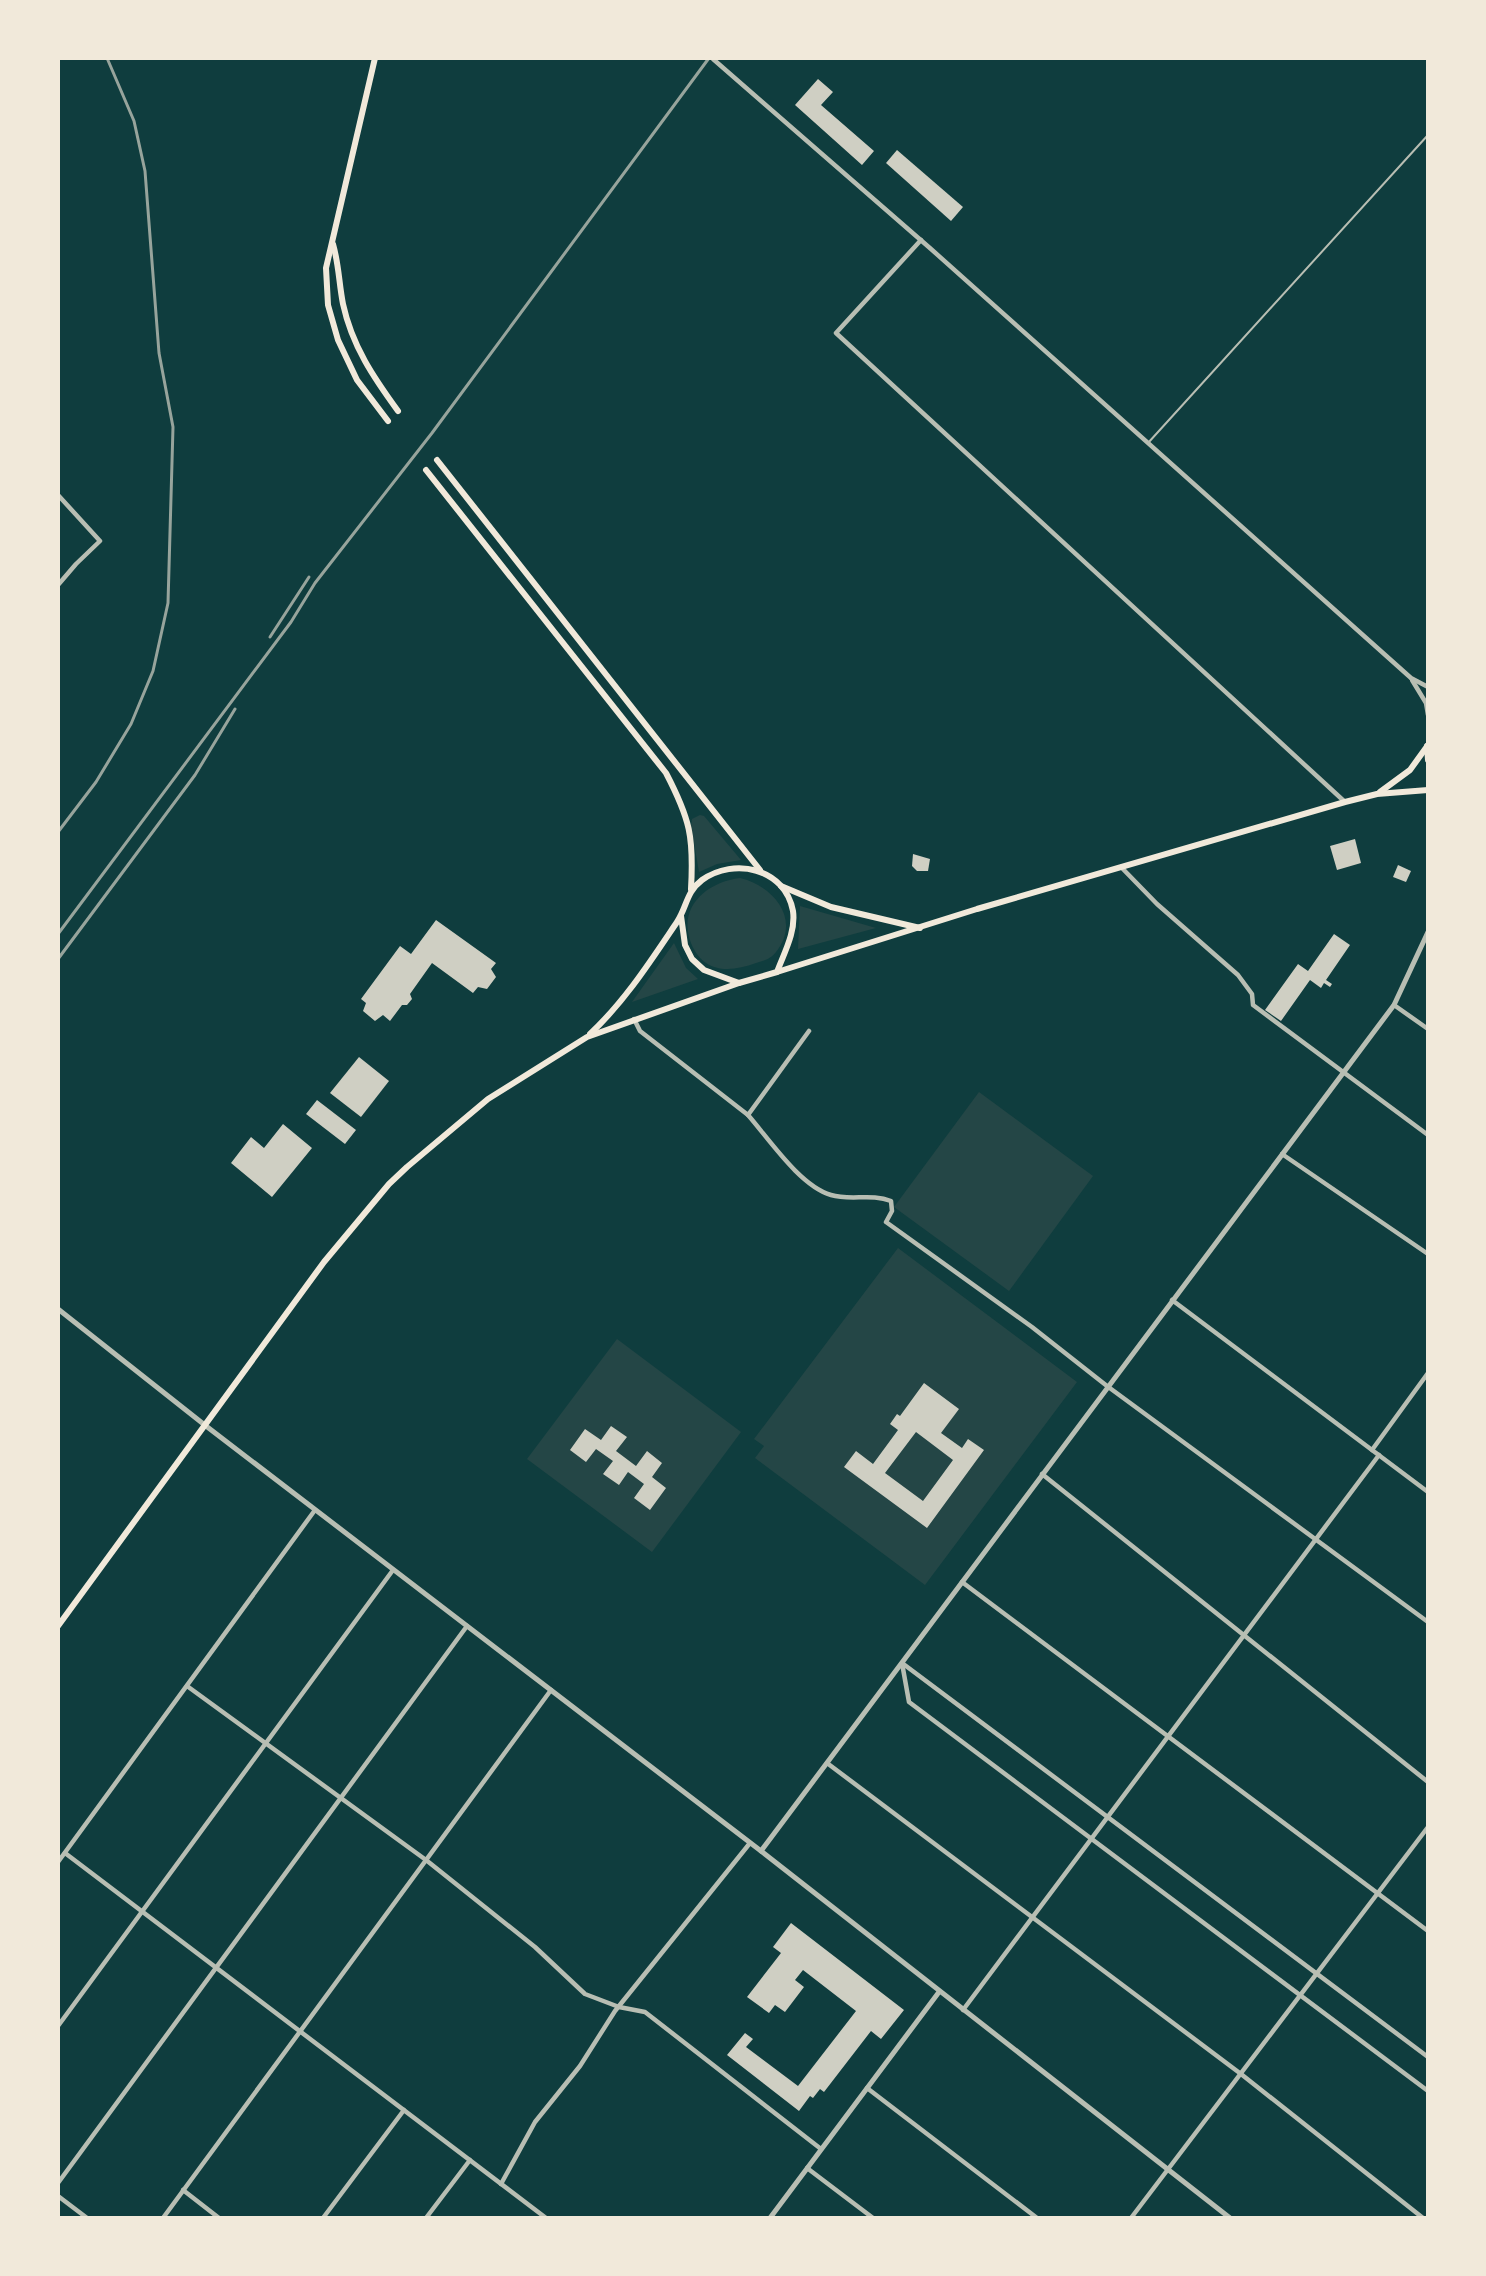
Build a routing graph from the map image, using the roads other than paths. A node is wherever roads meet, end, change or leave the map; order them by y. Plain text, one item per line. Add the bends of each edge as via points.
1 (375, 58) edge
2 (713, 59) edge
3 (1428, 135) edge
4 (921, 240) junction
5 (333, 244) junction
6 (398, 411) dead end
7 (388, 421) dead end
8 (1148, 443) junction
9 (437, 460) dead end
10 (426, 470) dead end
11 (58, 495) edge
12 (58, 585) edge
13 (1411, 678) junction
14 (1428, 687) edge
15 (1428, 715) edge
16 (1428, 746) edge
17 (1428, 760) edge
18 (1428, 790) edge
19 (1377, 794) junction
20 (1345, 802) junction
21 (1121, 867) junction
22 (760, 870) junction
23 (781, 886) junction
24 (691, 889) junction
25 (681, 916) junction
26 (921, 928) junction
27 (1428, 933) edge
28 (777, 972) junction
29 (739, 983) junction
30 (1394, 1005) junction
31 (634, 1019) junction
32 (1428, 1029) edge
33 (809, 1031) dead end
34 (587, 1037) junction
35 (1344, 1073) junction
36 (748, 1115) junction
37 (1428, 1135) edge
38 (1282, 1154) junction
39 (1428, 1254) edge
40 (1172, 1300) junction
41 (58, 1309) edge
42 (1428, 1373) edge
43 (1107, 1386) junction
44 (206, 1426) junction
45 (1372, 1450) junction
46 (1379, 1455) junction
47 (1042, 1474) junction
48 (1428, 1492) edge
49 (315, 1510) junction
50 (1317, 1538) junction
51 (393, 1570) junction
52 (962, 1582) junction
53 (1428, 1623) edge
54 (58, 1626) edge
55 (467, 1626) junction
56 (1244, 1635) junction
57 (902, 1663) junction
58 (187, 1686) junction
59 (551, 1690) junction
60 (1169, 1735) junction
61 (266, 1743) junction
62 (827, 1763) junction
63 (1428, 1782) edge
64 (342, 1798) junction
65 (1108, 1817) junction
66 (1428, 1827) edge
67 (1092, 1839) junction
68 (750, 1843) junction
69 (761, 1851) junction
70 (65, 1853) junction
71 (426, 1860) junction
72 (58, 1862) edge
73 (1378, 1892) junction
74 (142, 1911) junction
75 (1032, 1918) junction
76 (1428, 1931) edge
77 (217, 1968) junction
78 (1317, 1974) junction
79 (939, 1992) junction
80 (1300, 1995) junction
81 (619, 2007) junction
82 (963, 2010) junction
83 (58, 2026) edge
84 (300, 2031) junction
85 (1428, 2057) edge
86 (1241, 2074) junction
87 (867, 2088) junction
88 (1428, 2091) edge
89 (404, 2110) junction
90 (821, 2149) junction
91 (470, 2160) junction
92 (807, 2168) junction
93 (1168, 2170) junction
94 (58, 2183) edge
95 (501, 2184) junction
96 (183, 2190) junction
97 (58, 2196) edge
98 (87, 2217) edge
99 (163, 2217) edge
100 (219, 2217) edge
101 (323, 2217) edge
102 (426, 2217) edge
103 (546, 2217) edge
104 (770, 2217) edge
105 (873, 2217) edge
106 (1037, 2217) edge
107 (1131, 2217) edge
108 (1230, 2217) edge
109 (1423, 2217) edge

1 - 5 main road
2 - 4 street
3 - 8 lane
4 - 8 street
4 - 20 street via 836,333
5 - 6 main road via 351,334 369,372
5 - 7 main road via 326,268 328,305 338,340 357,380
8 - 13 street
9 - 22 main road
10 - 24 main road via 666,773 685,809 693,848
11 - 12 street via 100,542
13 - 14 street
13 - 15 street via 1426,703
16 - 17 main road
16 - 19 main road via 1410,770
18 - 19 main road
19 - 20 main road
20 - 21 main road
21 - 26 main road
21 - 35 street via 1238,975 1252,994 1254,1005
22 - 23 main road
22 - 24 main road via 721,870
23 - 26 main road via 831,907
23 - 28 main road via 793,911 793,929
24 - 25 main road
25 - 29 main road via 685,945 692,959 704,970
25 - 34 main road via 625,998
26 - 28 main road
27 - 30 street
28 - 29 main road
29 - 31 main road
30 - 32 street
30 - 35 street
31 - 34 main road
31 - 36 street via 640,1031
33 - 36 street
34 - 44 main road via 488,1099 389,1184 324,1262
35 - 37 street
35 - 38 street
36 - 43 street via 811,1184 836,1196 876,1196 891,1201 892,1211 886,1222
38 - 39 street
38 - 40 street
40 - 43 street
40 - 45 street
41 - 44 street
42 - 45 street
43 - 47 street
43 - 50 street
44 - 49 street
44 - 54 main road
45 - 46 street
46 - 48 street
46 - 50 street
47 - 52 street
47 - 56 street
49 - 51 street
49 - 58 street
50 - 53 street
50 - 56 street
51 - 55 street
51 - 61 street
52 - 57 street
52 - 60 street
55 - 59 street
55 - 64 street
56 - 60 street
56 - 63 street
57 - 62 street
57 - 65 street
57 - 67 street via 909,1702
58 - 61 street
58 - 70 street
59 - 68 street
59 - 71 street
60 - 65 street
60 - 73 street
61 - 64 street
61 - 74 street
62 - 69 street
62 - 75 street
64 - 71 street
64 - 77 street
65 - 67 street
65 - 78 street
66 - 73 street
67 - 75 street
67 - 80 street
68 - 69 street
68 - 81 street
69 - 79 street
70 - 72 street
70 - 74 street
71 - 81 street via 535,1947 585,1994
71 - 84 street
73 - 76 street
73 - 78 street
74 - 77 street
74 - 83 street
75 - 82 street
75 - 86 street
77 - 84 street
77 - 94 street
78 - 80 street
78 - 85 street
79 - 82 street
79 - 87 street
80 - 86 street
80 - 88 street
81 - 90 street via 645,2012
81 - 95 street via 580,2066 535,2122
82 - 93 street
84 - 89 street
84 - 96 street
86 - 93 street
86 - 109 street
87 - 90 street
87 - 106 street
89 - 91 street
89 - 101 street
90 - 92 street
91 - 95 street
91 - 102 street
92 - 104 street
92 - 105 street
93 - 107 street
93 - 108 street
95 - 103 street
96 - 99 street
96 - 100 street
97 - 98 street

